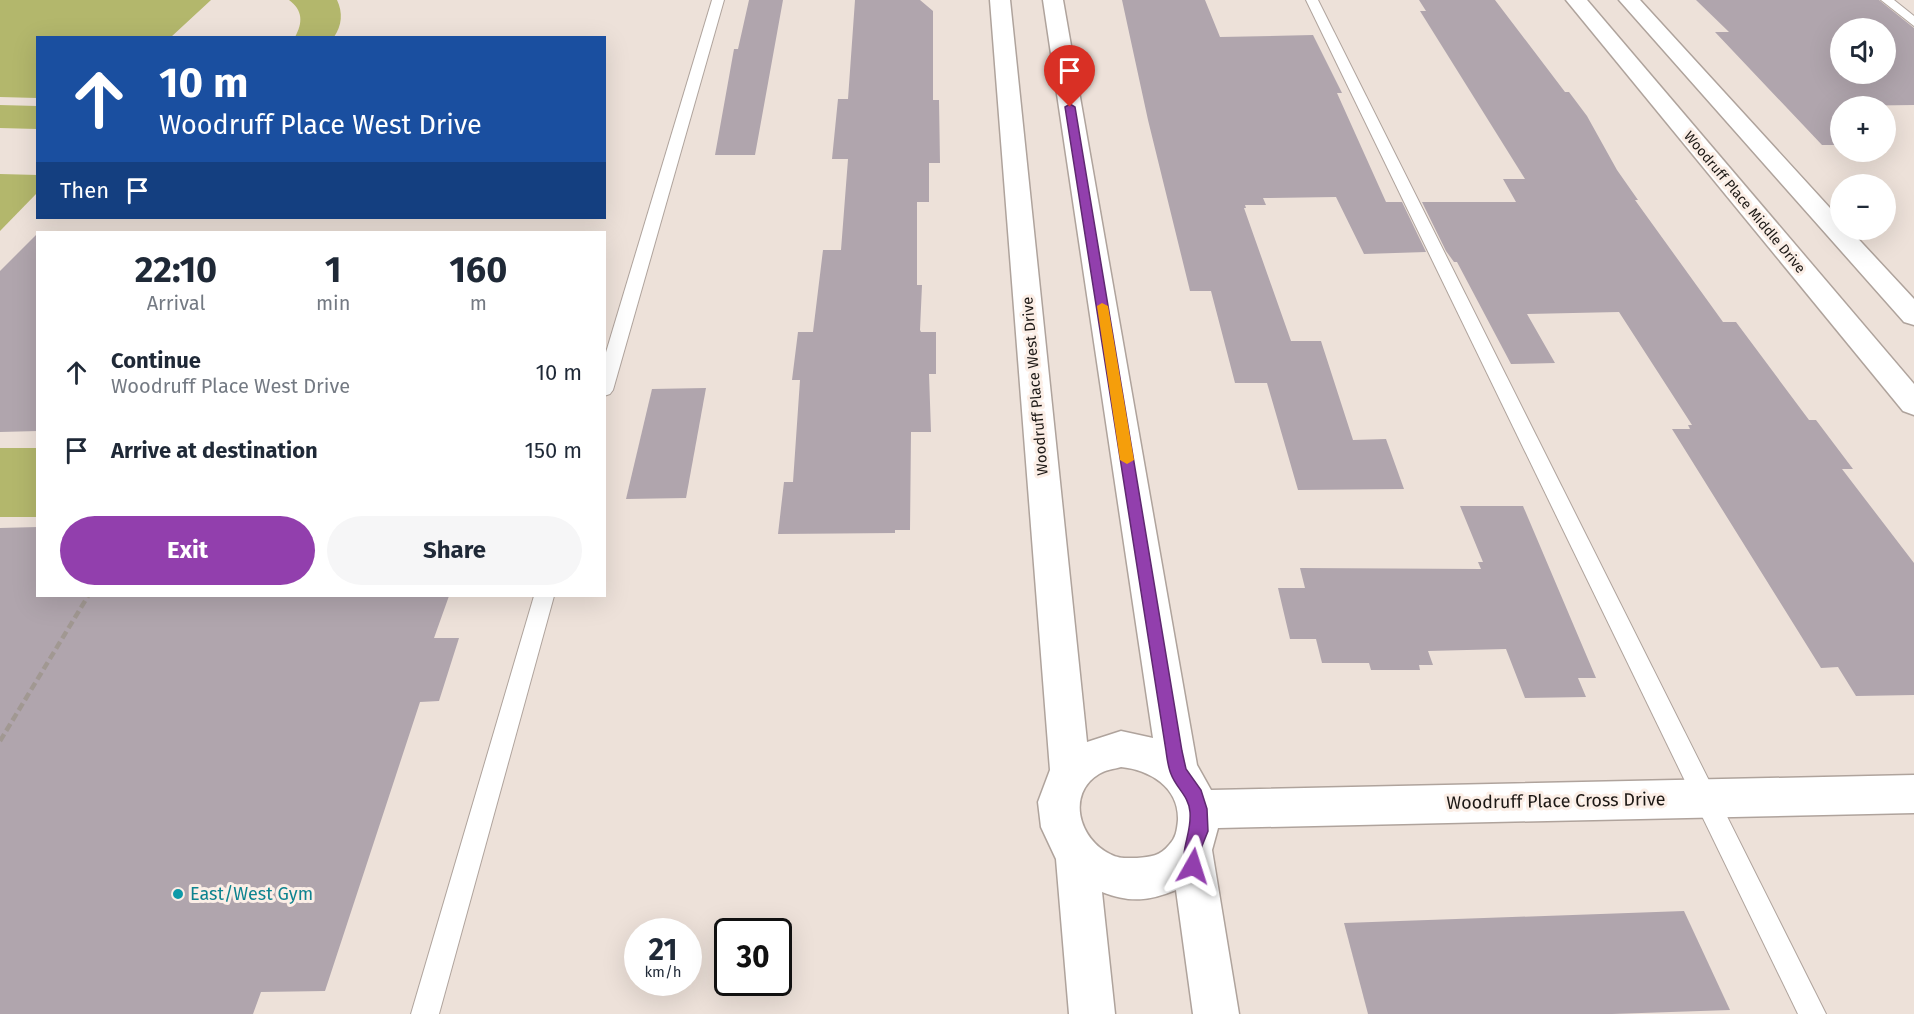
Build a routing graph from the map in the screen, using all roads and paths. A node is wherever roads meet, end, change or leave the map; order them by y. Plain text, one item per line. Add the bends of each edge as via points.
1 (718, 0) edge
2 (1000, 0) edge
3 (1053, 0) edge
4 (1312, 0) edge
5 (1576, 0) edge
6 (1629, 0) edge
7 (1887, 0) edge
8 (1914, 22) edge
9 (1914, 316) edge
10 (606, 383) edge
11 (1914, 404) edge
12 (87, 597) edge
13 (544, 597) edge
14 (0, 741) edge
15 (1178, 772) junction
16 (1070, 773) junction
17 (1914, 794) edge
18 (1705, 797) junction
19 (1198, 809) junction
20 (1192, 851) junction
21 (1077, 855) junction
22 (425, 1014) edge
23 (1092, 1014) edge
24 (1216, 1014) edge
25 (1812, 1014) edge

1 - 10 lane
2 - 16 street, Woodruff Place West Drive
3 - 15 street
4 - 18 lane
5 - 11 street, Woodruff Place Middle Drive
6 - 9 street
7 - 8 lane
12 - 14 path
13 - 22 lane
15 - 16 street via 1151,755 1121,749 1091,755
15 - 19 street via 1195,796
16 - 21 street via 1062,785 1058,813 1068,843
17 - 18 street, Woodruff Place Cross Drive
18 - 19 street, Woodruff Place Cross Drive
18 - 25 lane
19 - 20 street via 1199,831
20 - 21 street via 1170,872 1139,880 1106,875
20 - 24 street
21 - 23 street

